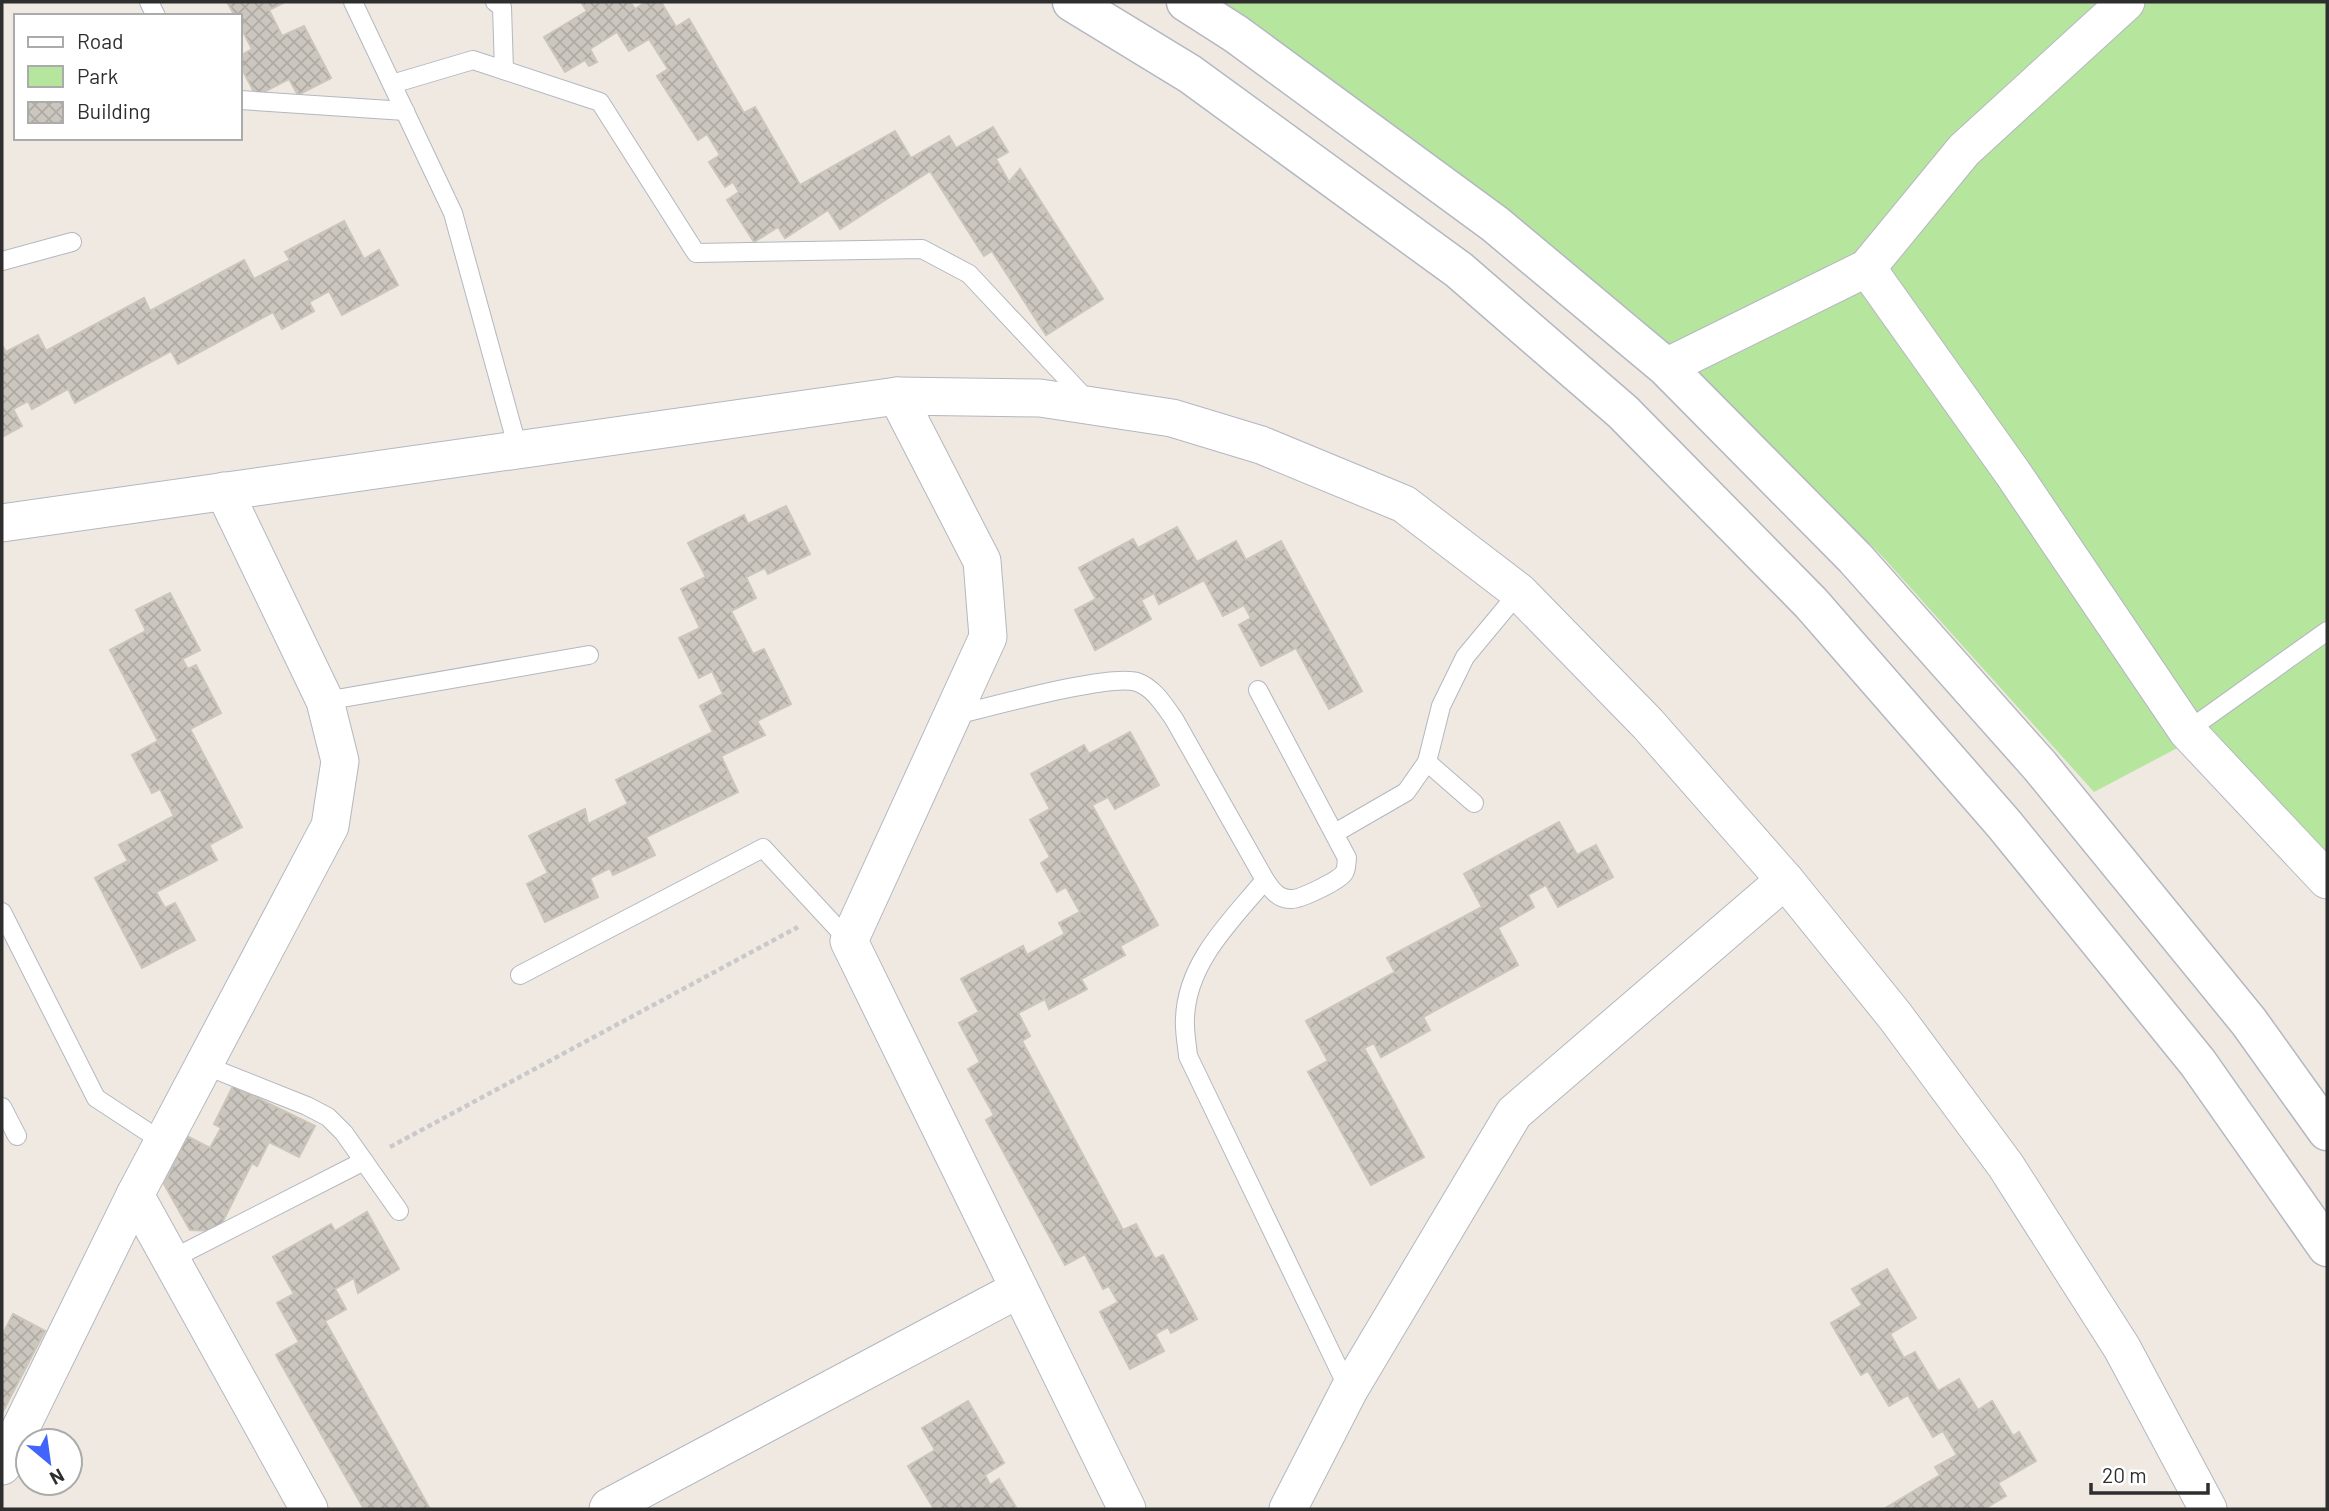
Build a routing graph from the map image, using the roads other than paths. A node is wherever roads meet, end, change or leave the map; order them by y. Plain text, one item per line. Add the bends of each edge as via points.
1 (353, 2) edge
2 (495, 2) edge
3 (1072, 2) edge
4 (1186, 2) edge
5 (2126, 2) edge
6 (504, 70) junction
7 (392, 84) junction
8 (242, 100) edge
9 (405, 111) junction
10 (72, 242) dead end
11 (2, 261) edge
12 (1867, 268) junction
13 (1667, 367) junction
14 (897, 396) junction
15 (1092, 405) junction
16 (518, 449) junction
17 (224, 491) junction
18 (2, 523) edge
19 (1519, 592) junction
20 (2327, 631) edge
21 (589, 655) dead end
22 (1258, 691) dead end
23 (325, 701) junction
24 (952, 716) junction
25 (2187, 731) junction
26 (1427, 762) junction
27 (1474, 803) dead end
28 (1335, 833) junction
29 (1265, 880) junction
30 (1785, 880) junction
31 (2327, 880) edge
32 (2, 912) edge
33 (849, 941) junction
34 (520, 975) dead end
35 (204, 1065) junction
36 (2, 1107) edge
37 (2327, 1131) edge
38 (17, 1136) dead end
39 (163, 1142) junction
40 (364, 1161) junction
41 (135, 1195) junction
42 (399, 1211) dead end
43 (2327, 1247) edge
44 (170, 1260) junction
45 (1019, 1289) junction
46 (1349, 1390) junction
47 (2, 1466) edge
48 (309, 1509) edge
49 (608, 1509) edge
50 (1127, 1509) edge
51 (1288, 1509) edge
52 (2208, 1509) edge

1 - 7 lane
2 - 6 lane via 502,7
3 - 43 main road via 1190,74 1459,270 1623,412 1811,603 2004,824 2198,1063
4 - 13 main road via 1495,223
5 - 12 street via 1964,150
6 - 7 lane via 473,60
6 - 15 lane via 600,102 696,253 922,249 969,274
7 - 9 lane
8 - 9 lane
9 - 16 lane via 453,213
10 - 11 lane
12 - 13 street
12 - 25 street
13 - 37 main road via 1855,558 2040,766 2249,1022
14 - 15 street via 1040,398
14 - 16 street
14 - 24 street via 982,561 988,638
15 - 19 street via 1172,418 1248,441 1404,504
16 - 17 street
17 - 18 street
17 - 23 street
19 - 26 lane via 1465,657 1441,706
19 - 30 street via 1648,724
20 - 25 lane
21 - 23 lane
22 - 28 lane
23 - 35 street via 340,761 330,825
24 - 29 lane via 1105,681 1136,681 1157,695 1174,719
24 - 33 street
25 - 31 street
26 - 27 lane
26 - 28 lane via 1406,792
28 - 29 lane via 1347,858 1346,871 1338,879 1289,900 1273,893
29 - 46 lane via 1207,951 1191,985 1185,1018 1188,1056
30 - 46 street via 1514,1114
30 - 52 street via 1895,1016 2006,1166 2122,1348
32 - 39 lane via 96,1098
33 - 34 lane via 763,848
33 - 45 street
35 - 39 street
35 - 40 lane via 328,1117
36 - 38 lane
39 - 41 street
40 - 42 lane
40 - 44 lane
41 - 44 street
41 - 47 street
44 - 48 street
45 - 49 street
45 - 50 street
46 - 51 street

